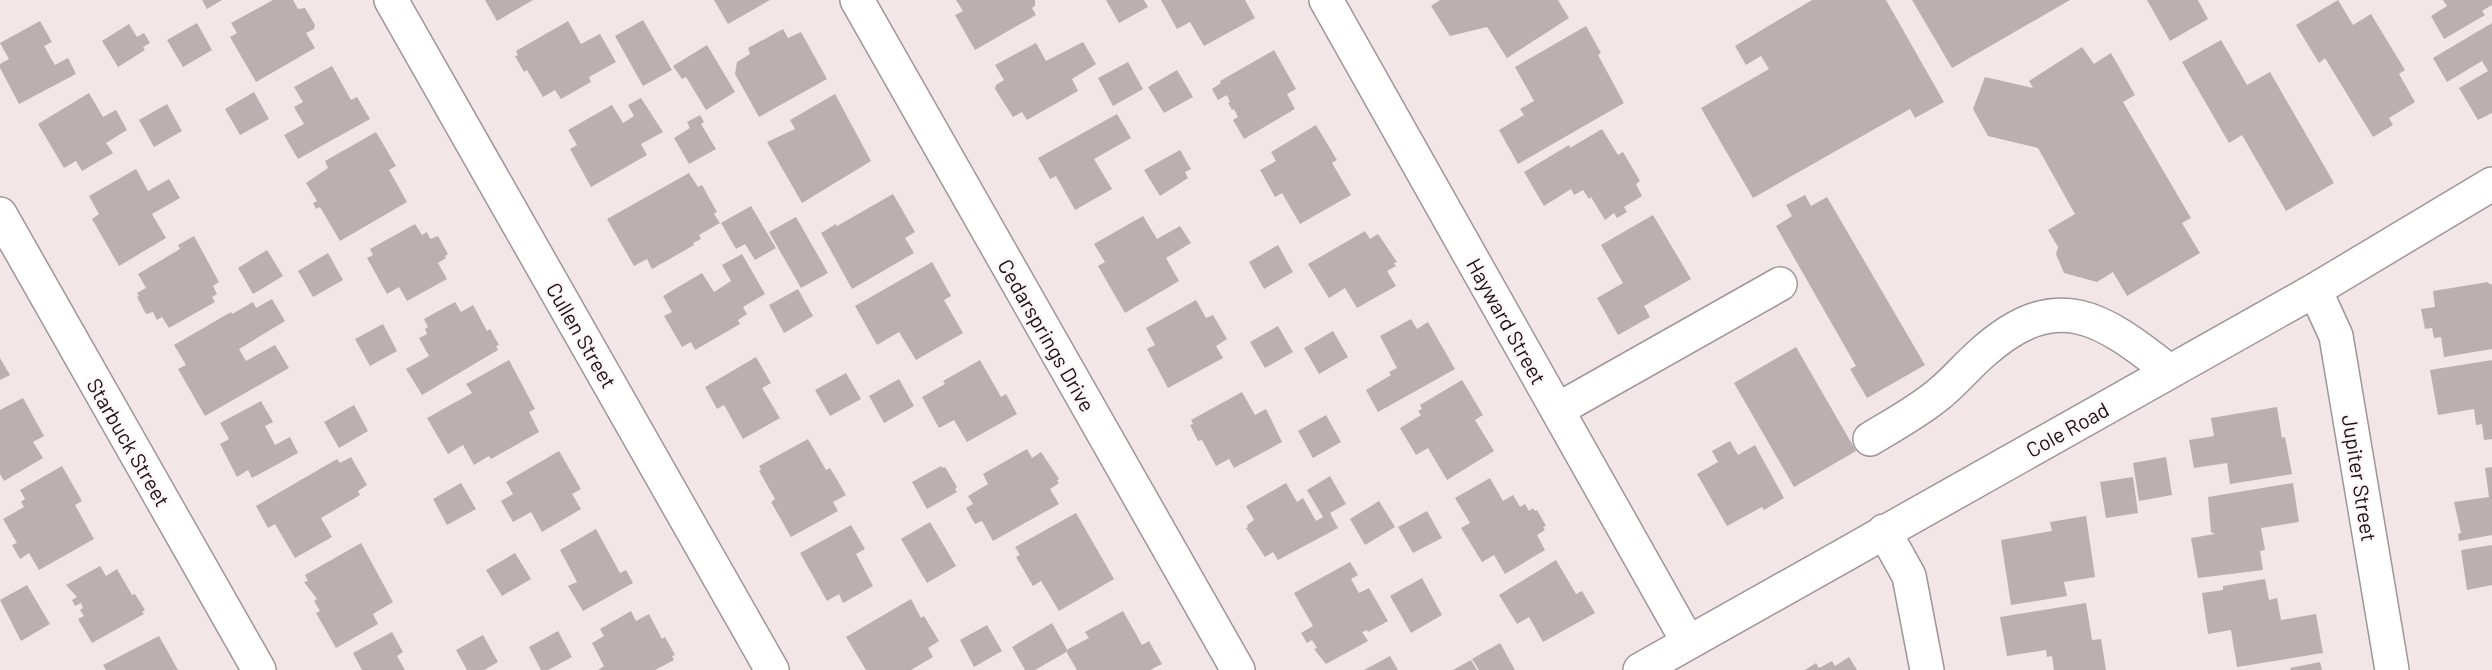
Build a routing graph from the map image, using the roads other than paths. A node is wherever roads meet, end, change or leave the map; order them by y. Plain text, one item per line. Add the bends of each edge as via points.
1 (391, 0) edge
2 (857, 0) edge
3 (1326, 0) edge
4 (2492, 184) edge
5 (0, 214) edge
6 (1780, 284) dead end
7 (2314, 290) junction
8 (2169, 371) junction
9 (1557, 410) junction
10 (1870, 439) dead end
11 (1884, 531) junction
12 (1688, 642) junction
13 (259, 670) edge
14 (772, 670) edge
15 (1238, 670) edge
16 (1640, 670) edge
17 (1927, 670) edge
18 (2392, 670) edge

1 - 14 street, Cullen Street
2 - 15 street, Cedarsprings Drive
3 - 9 street, Hayward Street
4 - 7 street, Cole Road
5 - 13 street, Starbuck Street
6 - 9 street
7 - 8 street, Cole Road
7 - 18 street, Jupiter Street via 2336,336
8 - 10 street via 2124,336 2100,323 2053,315 2020,325 1983,351 1939,395
8 - 11 street, Cole Road
9 - 12 street, Hayward Street
11 - 12 street, Cole Road
11 - 17 street via 1909,576
12 - 16 street, Cole Road

